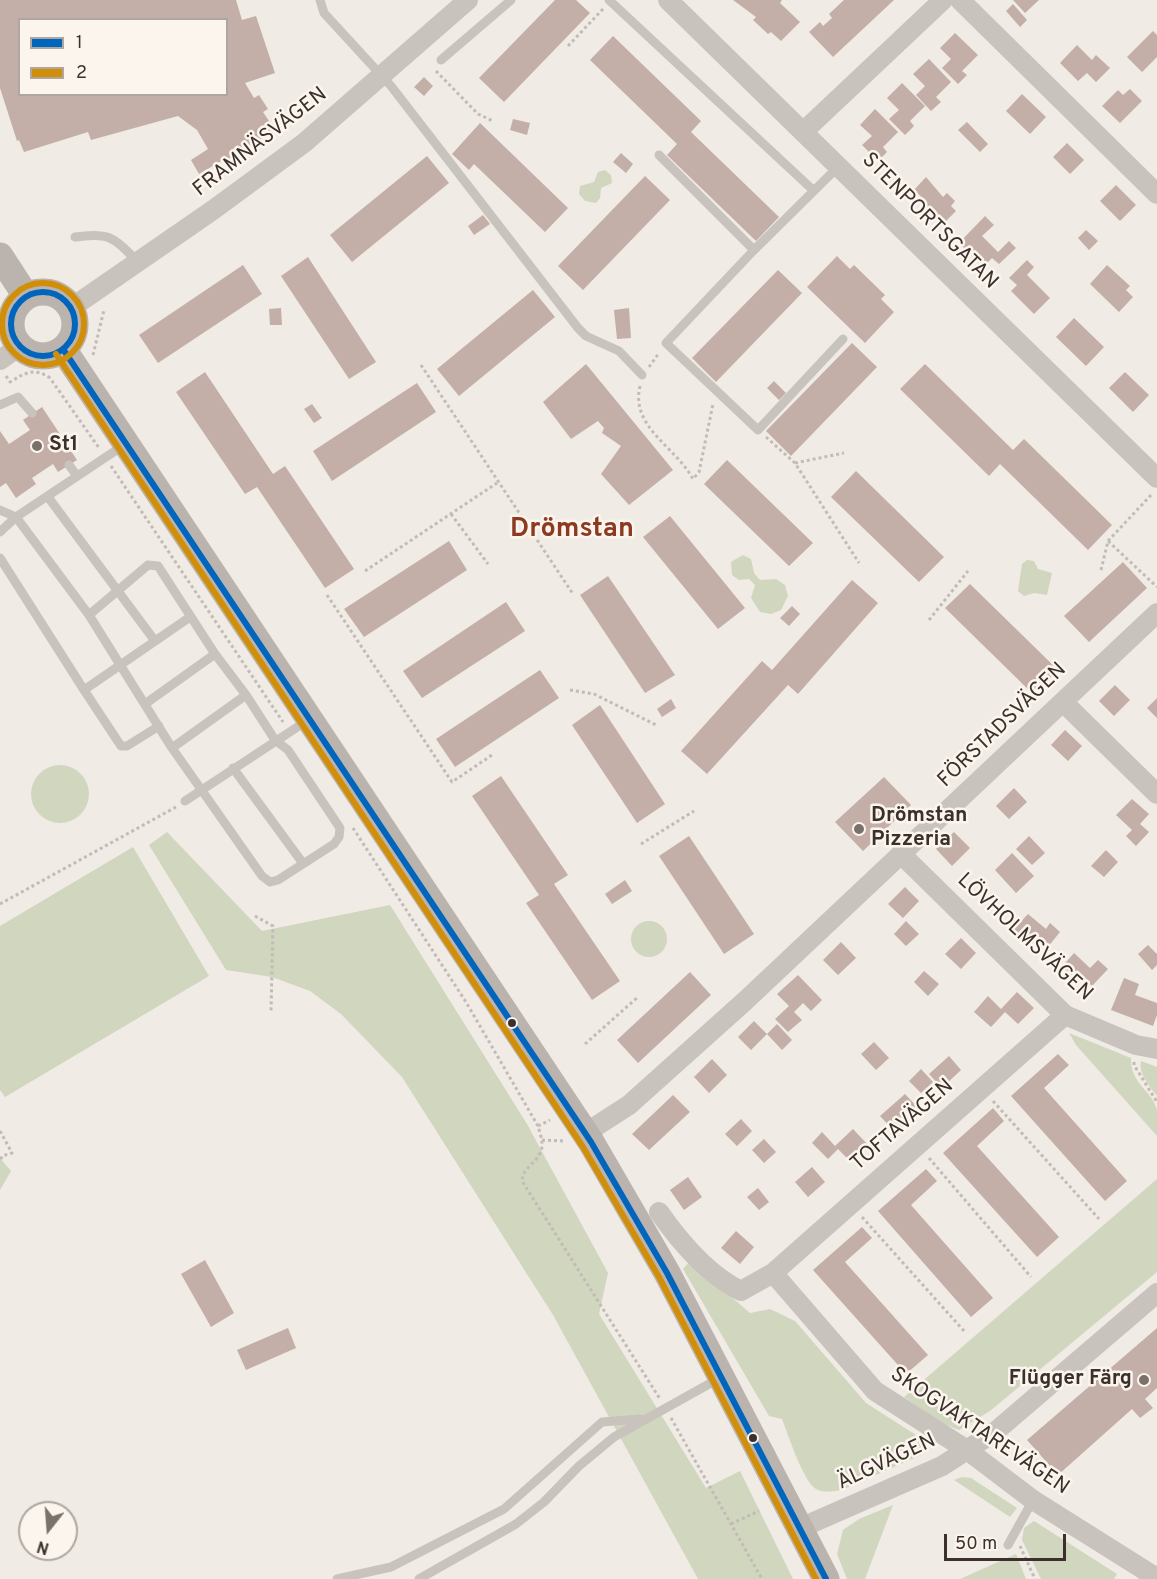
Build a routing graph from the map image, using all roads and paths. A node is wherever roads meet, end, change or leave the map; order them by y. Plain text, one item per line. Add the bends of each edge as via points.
1 (320, 0) edge
2 (468, 0) edge
3 (511, 0) edge
4 (609, 0) edge
5 (668, 0) edge
6 (943, 0) edge
7 (960, 0) edge
8 (568, 46) dead end
9 (441, 60) dead end
10 (429, 65) dead end
11 (382, 76) junction
12 (493, 121) dead end
13 (804, 131) junction
14 (659, 155) dead end
15 (839, 166) junction
16 (814, 191) junction
17 (1157, 194) edge
18 (75, 237) dead end
19 (754, 250) junction
20 (0, 256) edge
21 (138, 262) junction
22 (26, 296) junction
23 (71, 308) junction
24 (843, 339) dead end
25 (666, 343) junction
26 (63, 349) junction
27 (8, 360) edge
28 (421, 365) dead end
29 (642, 375) junction
30 (716, 391) junction
31 (0, 405) edge
32 (32, 413) dead end
33 (758, 430) junction
34 (116, 450) junction
35 (844, 453) dead end
36 (795, 463) junction
37 (69, 465) dead end
38 (77, 476) junction
39 (497, 483) junction
40 (1155, 485) edge
41 (48, 497) junction
42 (0, 510) edge
43 (451, 514) junction
44 (16, 517) junction
45 (0, 532) edge
46 (1108, 541) junction
47 (0, 558) edge
48 (859, 563) dead end
49 (488, 564) dead end
50 (1101, 570) dead end
51 (365, 571) dead end
52 (968, 571) dead end
53 (1157, 587) edge
54 (119, 591) junction
55 (573, 594) dead end
56 (327, 595) dead end
57 (1157, 613) edge
58 (89, 615) junction
59 (190, 617) junction
60 (929, 621) dead end
61 (155, 641) junction
62 (215, 654) junction
63 (121, 666) junction
64 (84, 690) junction
65 (570, 690) dead end
66 (246, 695) junction
67 (1063, 702) junction
68 (145, 704) junction
69 (300, 725) junction
70 (159, 726) junction
71 (658, 726) dead end
72 (275, 740) junction
73 (172, 748) junction
74 (492, 756) dead end
75 (233, 768) junction
76 (201, 789) junction
77 (1157, 794) edge
78 (185, 801) joint
79 (694, 811) dead end
80 (348, 820) dead end
81 (641, 844) dead end
82 (903, 855) junction
83 (302, 862) junction
84 (0, 904) edge
85 (255, 916) dead end
86 (638, 997) dead end
87 (271, 1012) dead end
88 (1065, 1015) junction
89 (585, 1044) dead end
90 (1136, 1045) junction
91 (1157, 1049) edge
92 (982, 1089) junction
93 (1157, 1102) edge
94 (0, 1131) edge
95 (574, 1138) junction
96 (542, 1140) junction
97 (918, 1145) junction
98 (0, 1162) edge
99 (851, 1204) junction
100 (659, 1212) dead end
101 (1100, 1220) dead end
102 (773, 1274) junction
103 (1031, 1277) dead end
104 (1157, 1293) edge
105 (964, 1331) dead end
106 (723, 1377) junction
107 (665, 1408) junction
108 (642, 1419) junction
109 (967, 1450) junction
110 (1034, 1500) junction
111 (759, 1510) dead end
112 (731, 1524) junction
113 (798, 1529) junction
114 (1014, 1534) junction
115 (1008, 1545) dead end
116 (1157, 1578) edge
117 (337, 1579) edge
118 (419, 1579) edge
119 (762, 1579) edge
120 (826, 1579) edge
121 (1035, 1579) edge

1 - 11 lane via 324,13
2 - 11 street, FRAMNÄSVÄGEN
3 - 9 lane
4 - 8 path
4 - 16 lane
5 - 13 street, STENPORTSGATAN
6 - 13 street
7 - 17 street
10 - 12 path via 478,114
11 - 21 street, FRAMNÄSVÄGEN via 304,143
11 - 29 lane via 578,327 586,336 619,351
13 - 15 street, STENPORTSGATAN
14 - 19 lane
15 - 16 lane
15 - 40 street, STENPORTSGATAN
16 - 19 lane
18 - 21 lane via 102,233
19 - 25 lane
20 - 22 main road
21 - 23 street, FRAMNÄSVÄGEN
22 - 23 main road via 51,292
22 - 27 main road via 14,307 10,324 15,340
23 - 26 main road via 74,330
24 - 33 lane
25 - 29 path
25 - 30 lane
26 - 27 main road via 41,356 26,351
26 - 34 main road
27 - 34 path via 10,382 29,371 50,378
28 - 39 path
29 - 30 path via 637,399 645,423 679,457 693,479 699,472
30 - 33 lane
31 - 32 lane via 18,397
33 - 36 path
34 - 38 lane
34 - 69 main road
34 - 69 path
35 - 36 path
36 - 48 path
37 - 38 lane
38 - 41 lane
39 - 43 path
39 - 55 path
40 - 46 path
41 - 44 lane
41 - 54 lane
42 - 44 lane
43 - 49 path
43 - 51 path
44 - 45 lane
44 - 58 lane
46 - 50 path
46 - 53 path
47 - 64 lane
52 - 60 path
54 - 58 lane
54 - 59 lane via 153,564
54 - 61 lane
56 - 74 path via 452,782
57 - 67 street, FÖRSTADSVÄGEN
58 - 63 lane
59 - 61 lane
59 - 62 lane
61 - 63 lane
62 - 66 lane
62 - 68 lane
63 - 64 lane
63 - 68 lane
64 - 70 lane via 121,746
65 - 71 path via 594,694
66 - 72 lane
66 - 73 lane
67 - 77 street
67 - 82 street, FÖRSTADSVÄGEN
68 - 70 lane
69 - 72 lane
69 - 95 main road
70 - 73 lane
72 - 75 lane
72 - 83 lane via 288,750 340,828 334,844
73 - 76 lane
75 - 76 lane
75 - 83 lane
76 - 78 lane
76 - 83 lane via 270,882
78 - 84 path
79 - 81 path
80 - 96 path via 466,1002 538,1126
82 - 88 street, LÖVHOLMSVÄGEN
82 - 95 street, FÖRSTADSVÄGEN via 629,1105
85 - 87 path via 273,926
86 - 89 path
88 - 90 street, LÖVHOLMSVÄGEN
88 - 92 street, TOFTAVÄGEN
90 - 91 street, LÖVHOLMSVÄGEN
90 - 93 path via 1134,1065
92 - 97 street, TOFTAVÄGEN
92 - 101 path
94 - 98 path via 12,1153 2,1156
95 - 96 path
95 - 106 main road via 667,1273
96 - 107 path via 541,1152 523,1172 522,1181
97 - 99 street, TOFTAVÄGEN
97 - 103 path
99 - 102 street, TOFTAVÄGEN
99 - 105 path
100 - 102 street, TOFTAVÄGEN via 677,1237 727,1284 741,1291
102 - 109 street, SKOGVAKTAREVÄGEN via 875,1391
104 - 109 street, ÄLGVÄGEN via 996,1431
106 - 107 lane
106 - 113 main road
107 - 108 lane
107 - 112 path
108 - 117 lane via 602,1422 504,1509 391,1567
108 - 118 lane via 579,1466 516,1524
109 - 110 street, SKOGVAKTAREVÄGEN
109 - 113 street, ÄLGVÄGEN via 942,1466
110 - 114 lane
110 - 116 street, SKOGVAKTAREVÄGEN
111 - 112 path
112 - 119 path
113 - 120 main road
114 - 115 lane
114 - 121 path

